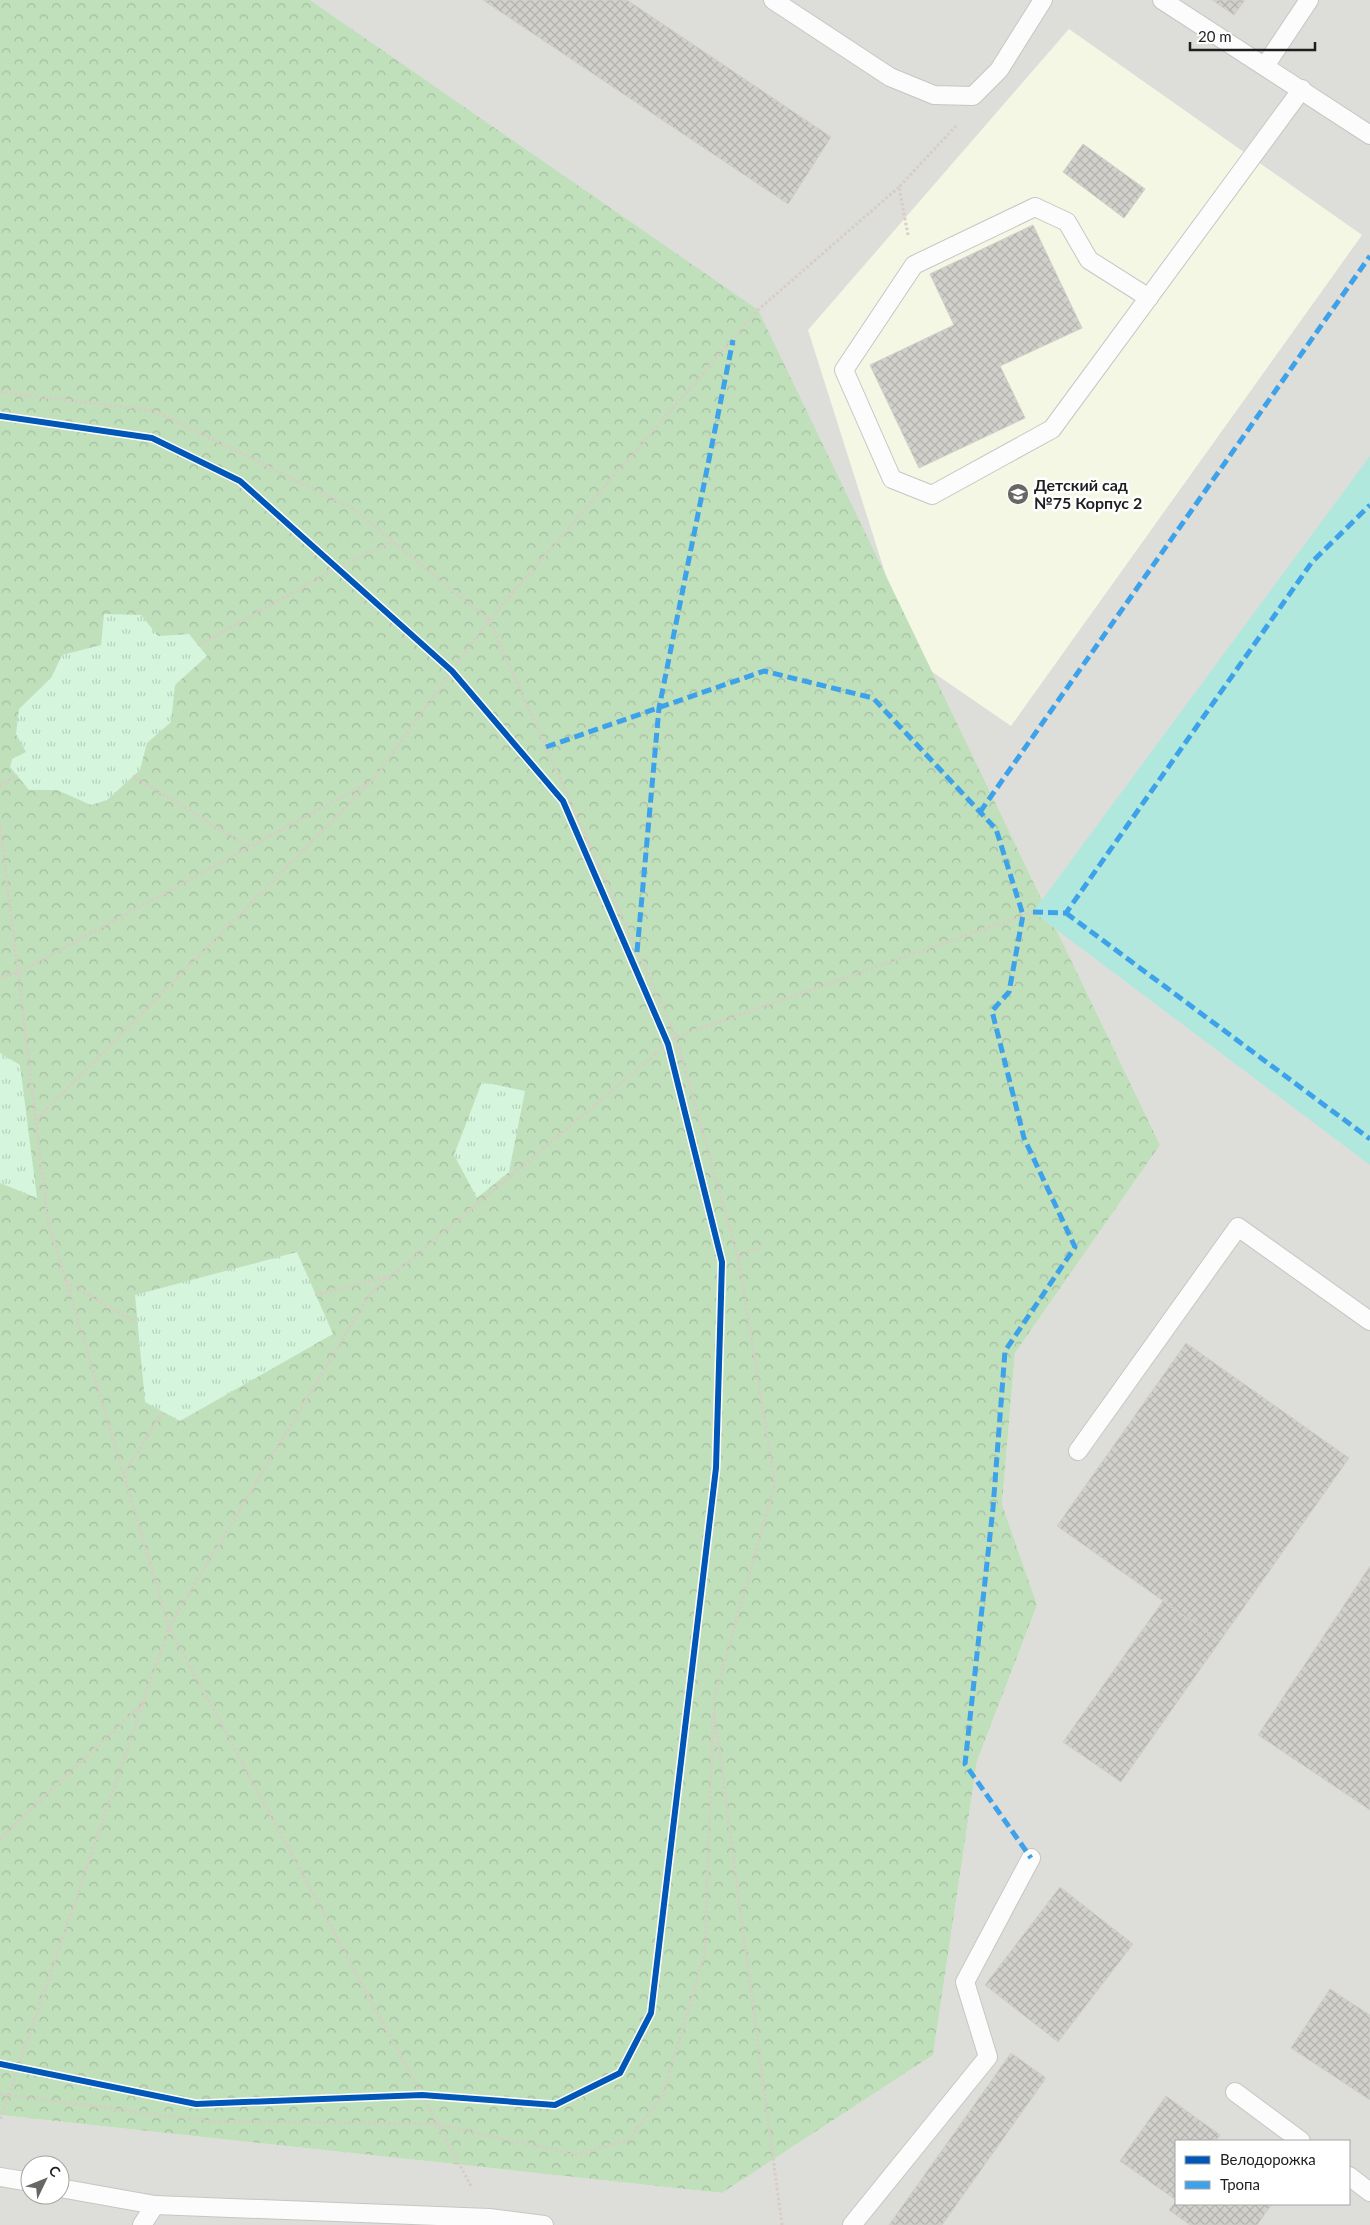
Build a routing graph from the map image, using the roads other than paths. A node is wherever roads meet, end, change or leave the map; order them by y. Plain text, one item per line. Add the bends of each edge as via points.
1 (773, 0) edge
2 (1044, 0) edge
3 (1162, 0) edge
4 (1309, 0) edge
5 (1265, 66) junction
6 (1302, 90) junction
7 (1370, 135) edge
8 (1149, 298) junction
9 (1370, 1322) edge
10 (1078, 1451) dead end
11 (1030, 1858) dead end
12 (1235, 2092) dead end
13 (1300, 2140) edge
14 (0, 2177) edge
15 (1350, 2177) edge
16 (20, 2180) edge
17 (70, 2190) edge
18 (1370, 2192) edge
19 (155, 2205) junction
20 (351, 2218) edge
21 (142, 2225) edge
22 (544, 2225) edge
23 (852, 2225) edge

1 - 2 lane via 890,77 934,95 973,96 999,70
3 - 5 lane
4 - 5 lane
5 - 6 lane
6 - 7 lane
6 - 8 lane
8 - 8 lane via 1052,430 932,495 892,479 844,370 914,265 1035,207 1067,222 1089,260
9 - 10 lane via 1238,1227
11 - 23 lane via 965,1982 988,2058
12 - 13 lane
14 - 16 lane
15 - 18 lane
17 - 19 lane
19 - 20 lane
19 - 21 lane
20 - 22 lane via 489,2218

